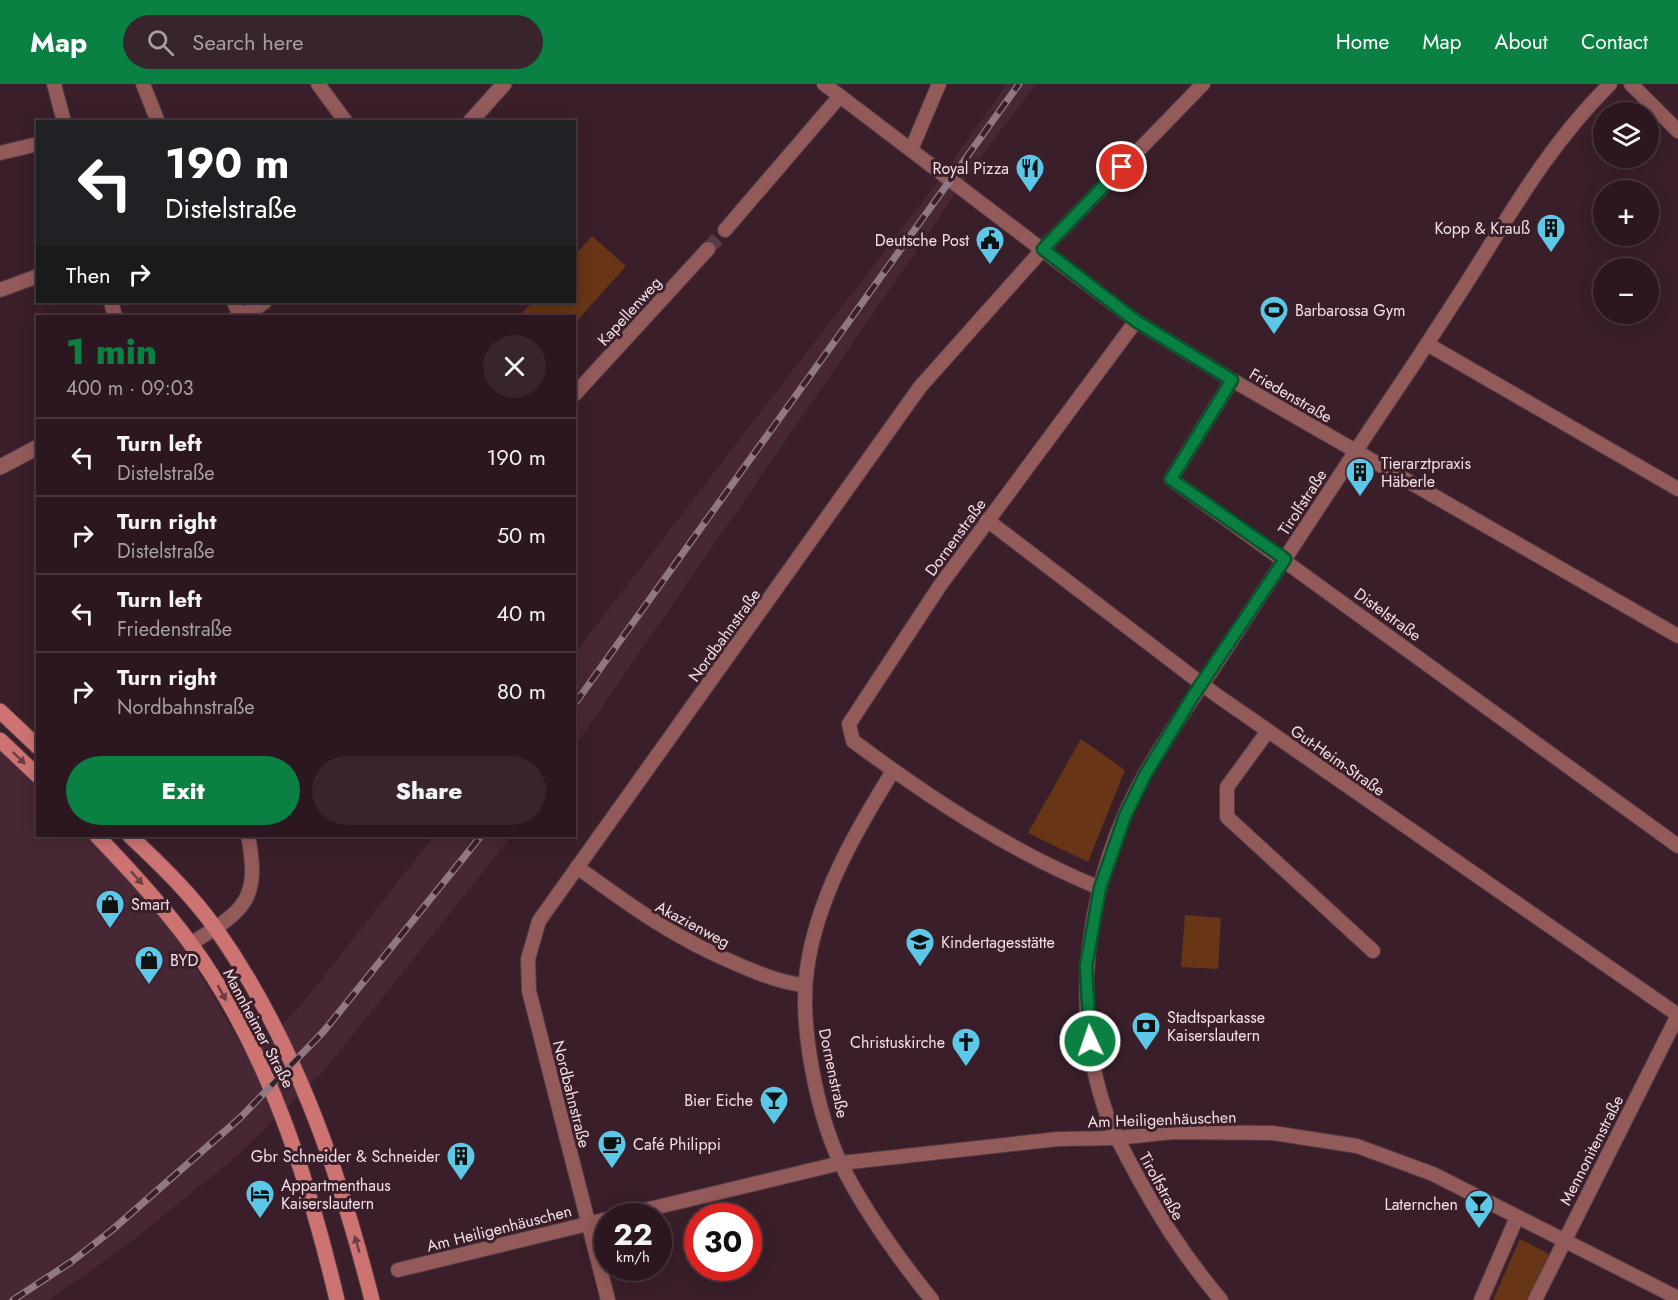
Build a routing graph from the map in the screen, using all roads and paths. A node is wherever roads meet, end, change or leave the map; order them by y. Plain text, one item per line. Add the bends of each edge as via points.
1 (54, 84) edge
2 (143, 84) edge
3 (318, 84) edge
4 (504, 84) edge
5 (824, 84) edge
6 (939, 84) edge
7 (1203, 84) edge
8 (1610, 84) edge
9 (1631, 84) edge
10 (840, 96) junction
11 (63, 120) edge
12 (157, 120) edge
13 (345, 120) edge
14 (472, 120) edge
15 (1678, 131) edge
16 (36, 144) edge
17 (911, 150) junction
18 (0, 153) edge
19 (725, 230) tunnel mouth
20 (708, 249) tunnel mouth
21 (1043, 249) junction
22 (36, 277) edge
23 (0, 290) edge
24 (262, 303) edge
25 (244, 315) edge
26 (1136, 321) junction
27 (1426, 344) junction
28 (1232, 380) junction
29 (576, 393) edge
30 (36, 448) edge
31 (1356, 451) junction
32 (1, 465) edge
33 (1678, 489) edge
34 (987, 520) junction
35 (1285, 559) junction
36 (1678, 636) edge
37 (1202, 685) junction
38 (0, 711) edge
39 (1268, 730) junction
40 (0, 740) edge
41 (36, 745) edge
42 (893, 771) junction
43 (36, 774) edge
44 (98, 837) edge
45 (131, 837) edge
46 (248, 837) edge
47 (1678, 846) edge
48 (577, 867) junction
49 (1100, 888) junction
50 (216, 928) junction
51 (190, 944) junction
52 (1373, 951) dead end
53 (805, 985) junction
54 (1678, 1015) edge
55 (1117, 1138) junction
56 (841, 1163) junction
57 (672, 1204) edge
58 (1517, 1217) junction
59 (594, 1223) edge
60 (588, 1224) junction
61 (1563, 1240) junction
62 (398, 1270) dead end
63 (1678, 1298) edge
64 (337, 1300) edge
65 (372, 1300) edge
66 (608, 1300) edge
67 (932, 1300) edge
68 (1221, 1300) edge
69 (1481, 1300) edge
70 (1535, 1300) edge

1 - 11 street
2 - 12 street
3 - 13 street
4 - 14 street
5 - 10 street, Friedenstraße
6 - 17 street
7 - 21 street, Nordbahnstraße
8 - 27 street, Tirolfstraße via 1576,118 1538,168
9 - 15 street
10 - 17 street, Friedenstraße
10 - 19 street
16 - 18 street
17 - 21 street, Friedenstraße
20 - 29 street, Kapellenweg
21 - 26 street, Friedenstraße
21 - 48 street, Nordbahnstraße via 920,387
22 - 23 street
24 - 25 street
26 - 28 street, Friedenstraße
26 - 34 street, Dornenstraße
27 - 31 street, Tirolfstraße
27 - 33 street
28 - 31 street, Friedenstraße
28 - 35 street, Distelstraße via 1171,479
30 - 32 street
31 - 35 street, Tirolfstraße
31 - 36 street, Friedenstraße
34 - 37 street, Gut-Heim-Straße
34 - 42 street, Dornenstraße via 849,724 853,741
35 - 37 street, Tirolfstraße
35 - 47 street, Distelstraße
37 - 39 street, Gut-Heim-Straße
37 - 49 street, Tirolfstraße via 1145,775 1125,816
38 - 41 main road
39 - 52 street via 1227,787 1227,817
39 - 54 street, Gut-Heim-Straße
40 -> 43 main road
42 - 49 street, Dornenstraße via 1010,844
42 - 53 street, Dornenstraße via 862,819 834,878 815,931
44 -> 51 main road, Mannheimer Straße via 152,894
45 - 50 main road, Mannheimer Straße via 171,874
46 - 50 street via 253,877 250,892 236,913
48 - 53 street, Akazienweg via 642,916 698,949 756,973
48 - 60 street, Nordbahnstraße via 539,921 528,959 529,991
49 - 55 street, Tirolfstraße via 1086,966 1090,1041 1096,1077
50 - 51 street
65 -> 50 main road, Mannheimer Straße via 342,1190 301,1085 262,1002
51 -> 64 main road, Mannheimer Straße via 233,1012 279,1105 310,1195
53 - 56 street, Dornenstraße via 807,1038 819,1101
54 - 61 street, Mennonitenstraße
55 - 56 street, Am Heiligenhäuschen via 1058,1139
55 - 58 street, Am Heiligenhäuschen via 1172,1132 1273,1133 1357,1146 1433,1174
55 - 68 street, Tirolfstraße via 1183,1255
56 - 57 street, Am Heiligenhäuschen
56 - 67 street, Dornenstraße
58 - 61 street, Am Heiligenhäuschen
58 - 69 street
59 - 60 street, Am Heiligenhäuschen
60 - 62 street, Am Heiligenhäuschen
60 - 66 street, Nordbahnstraße
61 - 63 street, Am Heiligenhäuschen
61 - 70 street, Mennonitenstraße

